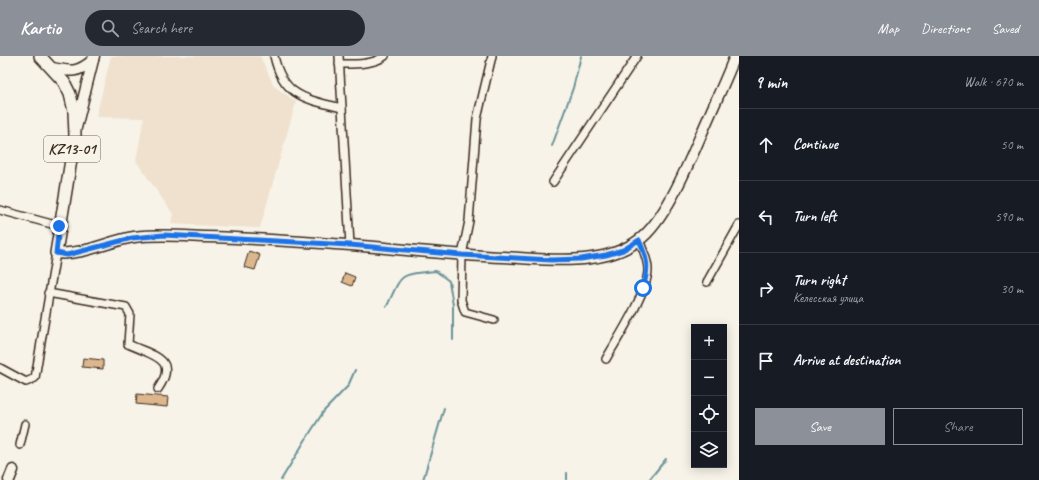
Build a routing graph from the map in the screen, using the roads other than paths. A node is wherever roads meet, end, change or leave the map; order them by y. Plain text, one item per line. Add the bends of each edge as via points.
1 (40, 56) edge
2 (274, 56) edge
3 (339, 56) edge
4 (384, 56) edge
5 (492, 56) edge
6 (637, 56) edge
7 (735, 56) edge
8 (93, 58) edge
9 (339, 64) junction
10 (52, 68) junction
11 (342, 108) junction
12 (75, 135) junction
13 (553, 182) dead end
14 (0, 210) edge
15 (59, 226) junction
16 (738, 229) edge
17 (639, 240) junction
18 (350, 245) junction
19 (56, 253) junction
20 (462, 255) junction
21 (707, 282) dead end
22 (48, 293) junction
23 (494, 320) dead end
24 (606, 359) dead end
25 (0, 368) edge
26 (158, 389) dead end
27 (25, 424) dead end
28 (20, 445) dead end
29 (13, 470) dead end
30 (9, 480) edge

1 - 10 main road, KZ13-01
2 - 11 street via 277,72 301,98
3 - 9 street
4 - 9 street via 365,63
5 - 20 street via 477,119 469,221
6 - 13 street
7 - 17 main road via 666,207 651,230
8 - 10 main road via 82,69 70,71
8 - 12 main road
9 - 11 street
10 - 12 main road, KZ13-01 via 70,94
11 - 18 street
12 - 15 main road, KZ13-01
14 - 15 street
15 - 19 main road, KZ13-01
16 - 21 street
17 - 20 main road via 623,250 581,259 551,260
17 - 24 street via 646,256 648,271 632,312
18 - 19 main road via 164,235 132,238 67,255
18 - 20 main road
19 - 22 street
20 - 23 street via 461,300 465,312
22 - 25 street via 35,378 26,382
22 - 26 street via 126,307 130,314 128,344 163,361 167,369 166,377
27 - 28 street
29 - 30 main road

